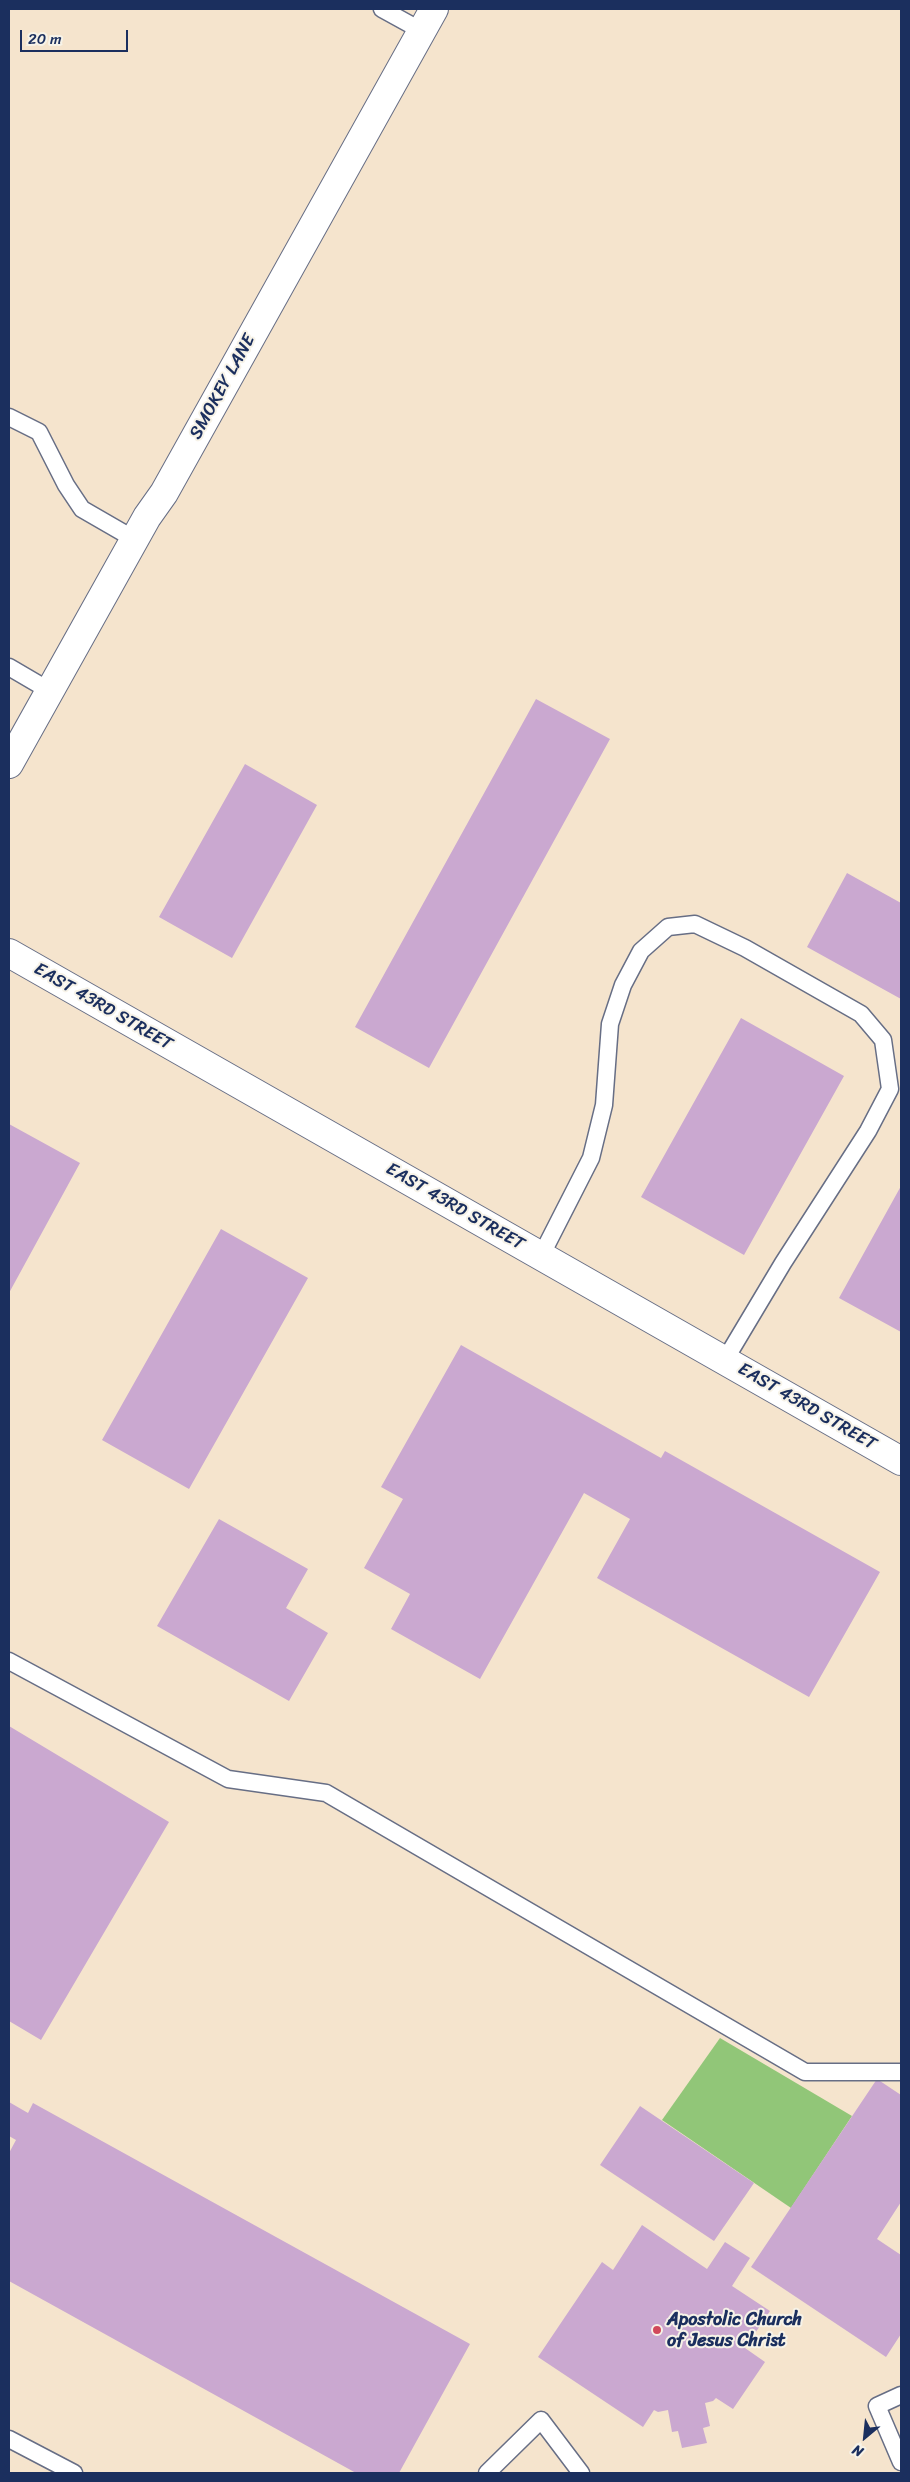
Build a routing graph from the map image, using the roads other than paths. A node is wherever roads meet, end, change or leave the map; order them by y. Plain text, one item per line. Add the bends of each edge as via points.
1 (382, 9) edge
2 (428, 20) edge
3 (9, 417) edge
4 (134, 539) junction
5 (9, 667) edge
6 (50, 691) junction
7 (9, 764) edge
8 (9, 953) edge
9 (541, 1256) junction
10 (725, 1360) junction
11 (901, 1460) edge
12 (9, 1661) edge
13 (901, 2072) edge
14 (901, 2395) edge
15 (9, 2438) edge
16 (901, 2462) edge
17 (74, 2473) edge
18 (487, 2473) edge
19 (581, 2473) edge

1 - 2 lane
2 - 4 street, SMOKEY LANE via 164,493
3 - 4 lane via 39,432 82,509
4 - 6 street, SMOKEY LANE
5 - 6 lane
6 - 7 street, SMOKEY LANE
8 - 9 street, EAST 43RD STREET
9 - 10 street, EAST 43RD STREET
9 - 10 lane via 592,1158 604,1105 610,1024 641,951 668,927 696,924 820,990 861,1014 883,1040 890,1089 868,1131
10 - 11 street, EAST 43RD STREET
12 - 13 lane via 228,1779 326,1793 805,2072
14 - 16 lane via 877,2406
15 - 17 lane
18 - 19 lane via 541,2420

